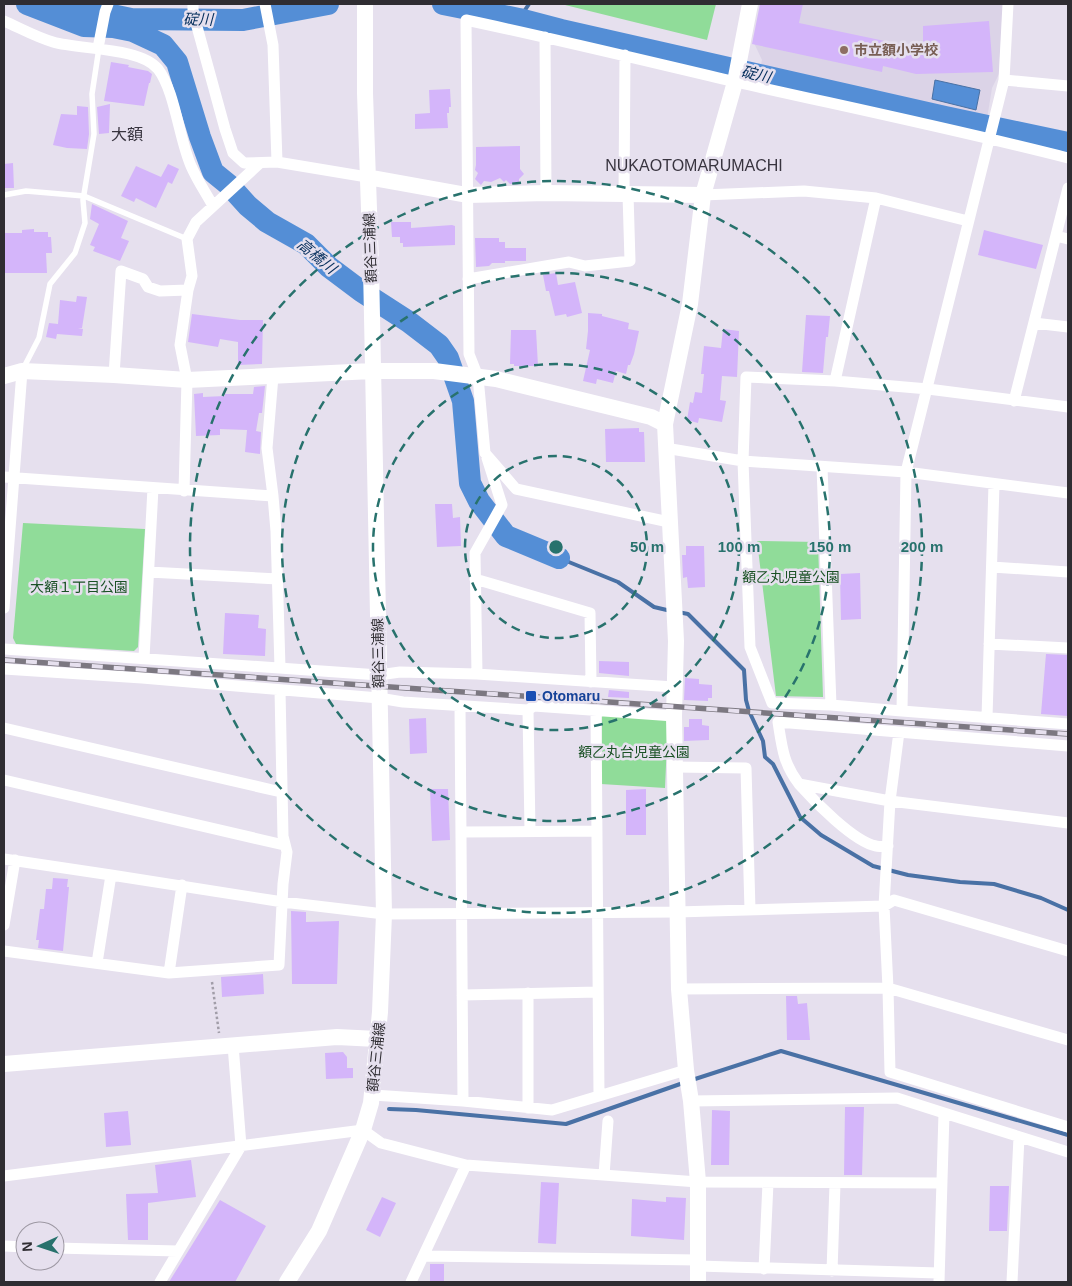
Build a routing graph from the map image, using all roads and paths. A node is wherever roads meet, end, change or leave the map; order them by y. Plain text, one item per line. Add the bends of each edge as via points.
1 (108, 4) edge
2 (193, 4) edge
3 (265, 4) edge
4 (750, 4) edge
5 (1008, 4) edge
6 (364, 5) edge
7 (4, 20) edge
8 (545, 36) junction
9 (99, 46) junction
10 (625, 55) junction
11 (736, 73) junction
12 (1004, 80) junction
13 (1068, 86) edge
14 (992, 130) junction
15 (1068, 158) edge
16 (277, 162) junction
17 (260, 163) junction
18 (367, 177) junction
19 (1068, 188) edge
20 (546, 193) junction
21 (626, 194) junction
22 (4, 195) edge
23 (467, 195) junction
24 (703, 195) junction
25 (84, 196) junction
26 (876, 198) junction
27 (217, 202) junction
28 (968, 221) junction
29 (1056, 236) junction
30 (1068, 239) edge
31 (188, 240) junction
32 (468, 279) junction
33 (188, 290) junction
34 (1034, 323) junction
35 (1068, 327) edge
36 (22, 371) junction
37 (372, 371) junction
38 (114, 375) junction
39 (4, 376) edge
40 (273, 376) junction
41 (473, 376) junction
42 (187, 380) junction
43 (835, 381) junction
44 (928, 389) junction
45 (1014, 401) junction
46 (1068, 407) edge
47 (665, 424) junction
48 (665, 448) junction
49 (485, 454) junction
50 (743, 461) junction
51 (822, 467) junction
52 (906, 472) junction
53 (9, 478) edge
54 (994, 484) junction
55 (153, 488) junction
56 (184, 491) junction
57 (1068, 494) edge
58 (273, 496) junction
59 (669, 522) junction
60 (5, 562) edge
61 (992, 567) junction
62 (148, 572) junction
63 (1068, 572) edge
64 (278, 579) junction
65 (476, 579) junction
66 (4, 608) edge
67 (989, 644) junction
68 (1068, 648) edge
69 (4, 649) edge
70 (144, 658) junction
71 (280, 668) junction
72 (4, 669) edge
73 (379, 674) junction
74 (477, 674) junction
75 (591, 682) junction
76 (674, 687) junction
77 (280, 690) junction
78 (379, 698) junction
79 (831, 705) junction
80 (460, 706) junction
81 (528, 710) junction
82 (596, 711) junction
83 (902, 712) junction
84 (674, 716) junction
85 (987, 718) junction
86 (1068, 724) edge
87 (4, 728) edge
88 (899, 732) junction
89 (1068, 746) edge
90 (674, 767) junction
91 (4, 780) edge
92 (799, 784) junction
93 (282, 792) junction
94 (890, 801) junction
95 (1068, 823) edge
96 (530, 831) junction
97 (597, 831) junction
98 (461, 832) junction
99 (284, 845) junction
100 (887, 849) junction
101 (10, 859) edge
102 (111, 875) junction
103 (182, 885) junction
104 (283, 902) junction
105 (884, 906) junction
106 (750, 910) junction
107 (598, 912) junction
108 (677, 912) junction
109 (384, 914) junction
110 (462, 914) junction
111 (4, 925) edge
112 (4, 951) edge
113 (1068, 951) edge
114 (97, 963) junction
115 (211, 970) junction
116 (169, 973) junction
117 (888, 988) junction
118 (679, 989) junction
119 (598, 992) junction
120 (528, 993) junction
121 (462, 995) junction
122 (377, 1039) junction
123 (1068, 1040) edge
124 (227, 1045) junction
125 (4, 1064) edge
126 (688, 1084) junction
127 (599, 1096) junction
128 (372, 1099) junction
129 (463, 1101) junction
130 (528, 1108) junction
131 (944, 1113) junction
132 (608, 1121) dead end
133 (364, 1127) junction
134 (1068, 1127) edge
135 (1019, 1136) junction
136 (242, 1146) junction
137 (1068, 1152) edge
138 (466, 1165) junction
139 (604, 1175) junction
140 (4, 1176) edge
141 (698, 1182) junction
142 (768, 1183) junction
143 (942, 1183) junction
144 (835, 1184) junction
145 (65, 1248) edge
146 (178, 1251) junction
147 (424, 1256) junction
148 (698, 1263) junction
149 (764, 1269) junction
150 (832, 1271) junction
151 (939, 1278) edge
152 (160, 1282) edge
153 (287, 1282) edge
154 (411, 1282) edge
155 (698, 1282) edge
156 (1012, 1282) edge

1 - 9 street
2 - 17 street via 197,30 233,153 244,163
3 - 16 street via 273,44
4 - 11 street
5 - 12 street
6 - 18 street, 額谷三浦線
7 - 9 street via 53,42
8 - 10 street
8 - 20 street
8 - 23 street via 466,20
9 - 25 lane via 92,94 94,134
9 - 27 street via 144,59 157,68 166,82 190,166
10 - 11 street
10 - 21 street
11 - 14 street
11 - 24 street
12 - 13 street
12 - 14 street
14 - 15 street
14 - 28 street
16 - 17 street
16 - 18 street
17 - 27 street
18 - 23 street
18 - 37 street, 額谷三浦線
19 - 29 street
20 - 21 street
20 - 23 street
21 - 24 street
21 - 32 street via 630,260 585,266 569,262
22 - 25 lane via 26,191
23 - 32 street
24 - 26 street via 804,191
24 - 47 street via 690,304
25 - 31 lane
25 - 36 lane via 85,223 75,253 50,284 39,338
26 - 28 street
26 - 43 street
27 - 31 street via 196,222
28 - 44 street
29 - 30 street
29 - 34 street
31 - 33 street via 192,276
32 - 41 street via 469,354
33 - 38 street via 160,291 148,287 143,279 121,270
33 - 42 street via 180,344
34 - 35 street
34 - 45 street
36 - 38 street
36 - 39 street
36 - 53 street
37 - 40 street
37 - 41 street via 434,371
37 - 73 street, 額谷三浦線
38 - 42 street
40 - 42 street
40 - 58 street via 267,448
41 - 47 street via 651,417
41 - 49 street
42 - 56 street
43 - 44 street
43 - 50 street via 746,377
44 - 45 street
44 - 52 street
45 - 46 street
47 - 48 street
48 - 50 street
48 - 59 street
49 - 59 street via 516,489
49 - 65 street via 502,505 475,553
50 - 51 street
50 - 79 street via 750,647 772,702
51 - 52 street
51 - 79 street
52 - 54 street
52 - 83 street
53 - 55 street
53 - 60 street
54 - 57 street
54 - 61 street
55 - 56 street
55 - 62 street
56 - 58 street
58 - 64 street
59 - 76 street via 676,629
60 - 66 street
61 - 63 street
61 - 67 street
62 - 64 street
62 - 70 street
64 - 71 street
65 - 74 street
65 - 75 street via 590,613
67 - 68 street
67 - 85 street
69 - 70 street
70 - 71 street
71 - 73 street
72 - 77 street
73 - 74 street
73 - 78 street, 額谷三浦線
74 - 75 street
75 - 76 street
76 - 84 street
77 - 78 street
77 - 93 street
78 - 80 street
78 - 109 street, 額谷三浦線
79 - 83 street
80 - 81 street
80 - 98 street
81 - 82 street via 534,706
81 - 96 street
82 - 84 street
82 - 97 street
83 - 85 street
84 - 90 street
85 - 86 street
87 - 93 street
88 - 89 street
88 - 92 street via 778,722 789,771
88 - 94 street
90 - 106 street via 746,768
90 - 108 street
91 - 99 street
92 - 94 street
92 - 100 street via 854,836
93 - 99 street
94 - 95 street
94 - 100 street
96 - 97 street
96 - 98 street
97 - 107 street
98 - 110 street
99 - 104 street via 287,852
100 - 105 street
101 - 102 street
101 - 111 street
102 - 103 street
102 - 114 street
103 - 104 street
103 - 116 street
104 - 109 street
104 - 115 street via 278,965
105 - 106 street
105 - 113 street via 894,900
105 - 117 street
106 - 108 street
107 - 108 street
107 - 110 street
107 - 119 street
108 - 118 street
109 - 110 street
109 - 122 street, 額谷三浦線
110 - 121 street
112 - 114 street
114 - 116 street
115 - 116 street
115 - 124 path
117 - 118 street
117 - 123 street
117 - 134 street via 890,1072
118 - 126 street
119 - 120 street
119 - 127 street
120 - 121 street
120 - 130 street
121 - 129 street
122 - 124 street via 337,1037
122 - 128 street, 額谷三浦線
124 - 125 street
124 - 136 street
126 - 127 street
126 - 131 street via 897,1098
126 - 141 street
127 - 130 street via 552,1110
128 - 129 street
128 - 133 street, 額谷三浦線
129 - 130 street
131 - 135 street
131 - 143 street
132 - 139 street
133 - 136 street
133 - 138 street via 381,1142
133 - 153 street, 額谷三浦線 via 319,1231
135 - 137 street
135 - 156 street
136 - 140 street
136 - 146 street
138 - 139 street
138 - 147 street
139 - 141 street
141 - 142 street
141 - 148 street
142 - 144 street
142 - 149 street
143 - 144 street
143 - 151 street
144 - 150 street
145 - 146 street
146 - 152 street
147 - 148 street
147 - 154 street
148 - 149 street
148 - 155 street
149 - 150 street
150 - 151 street

